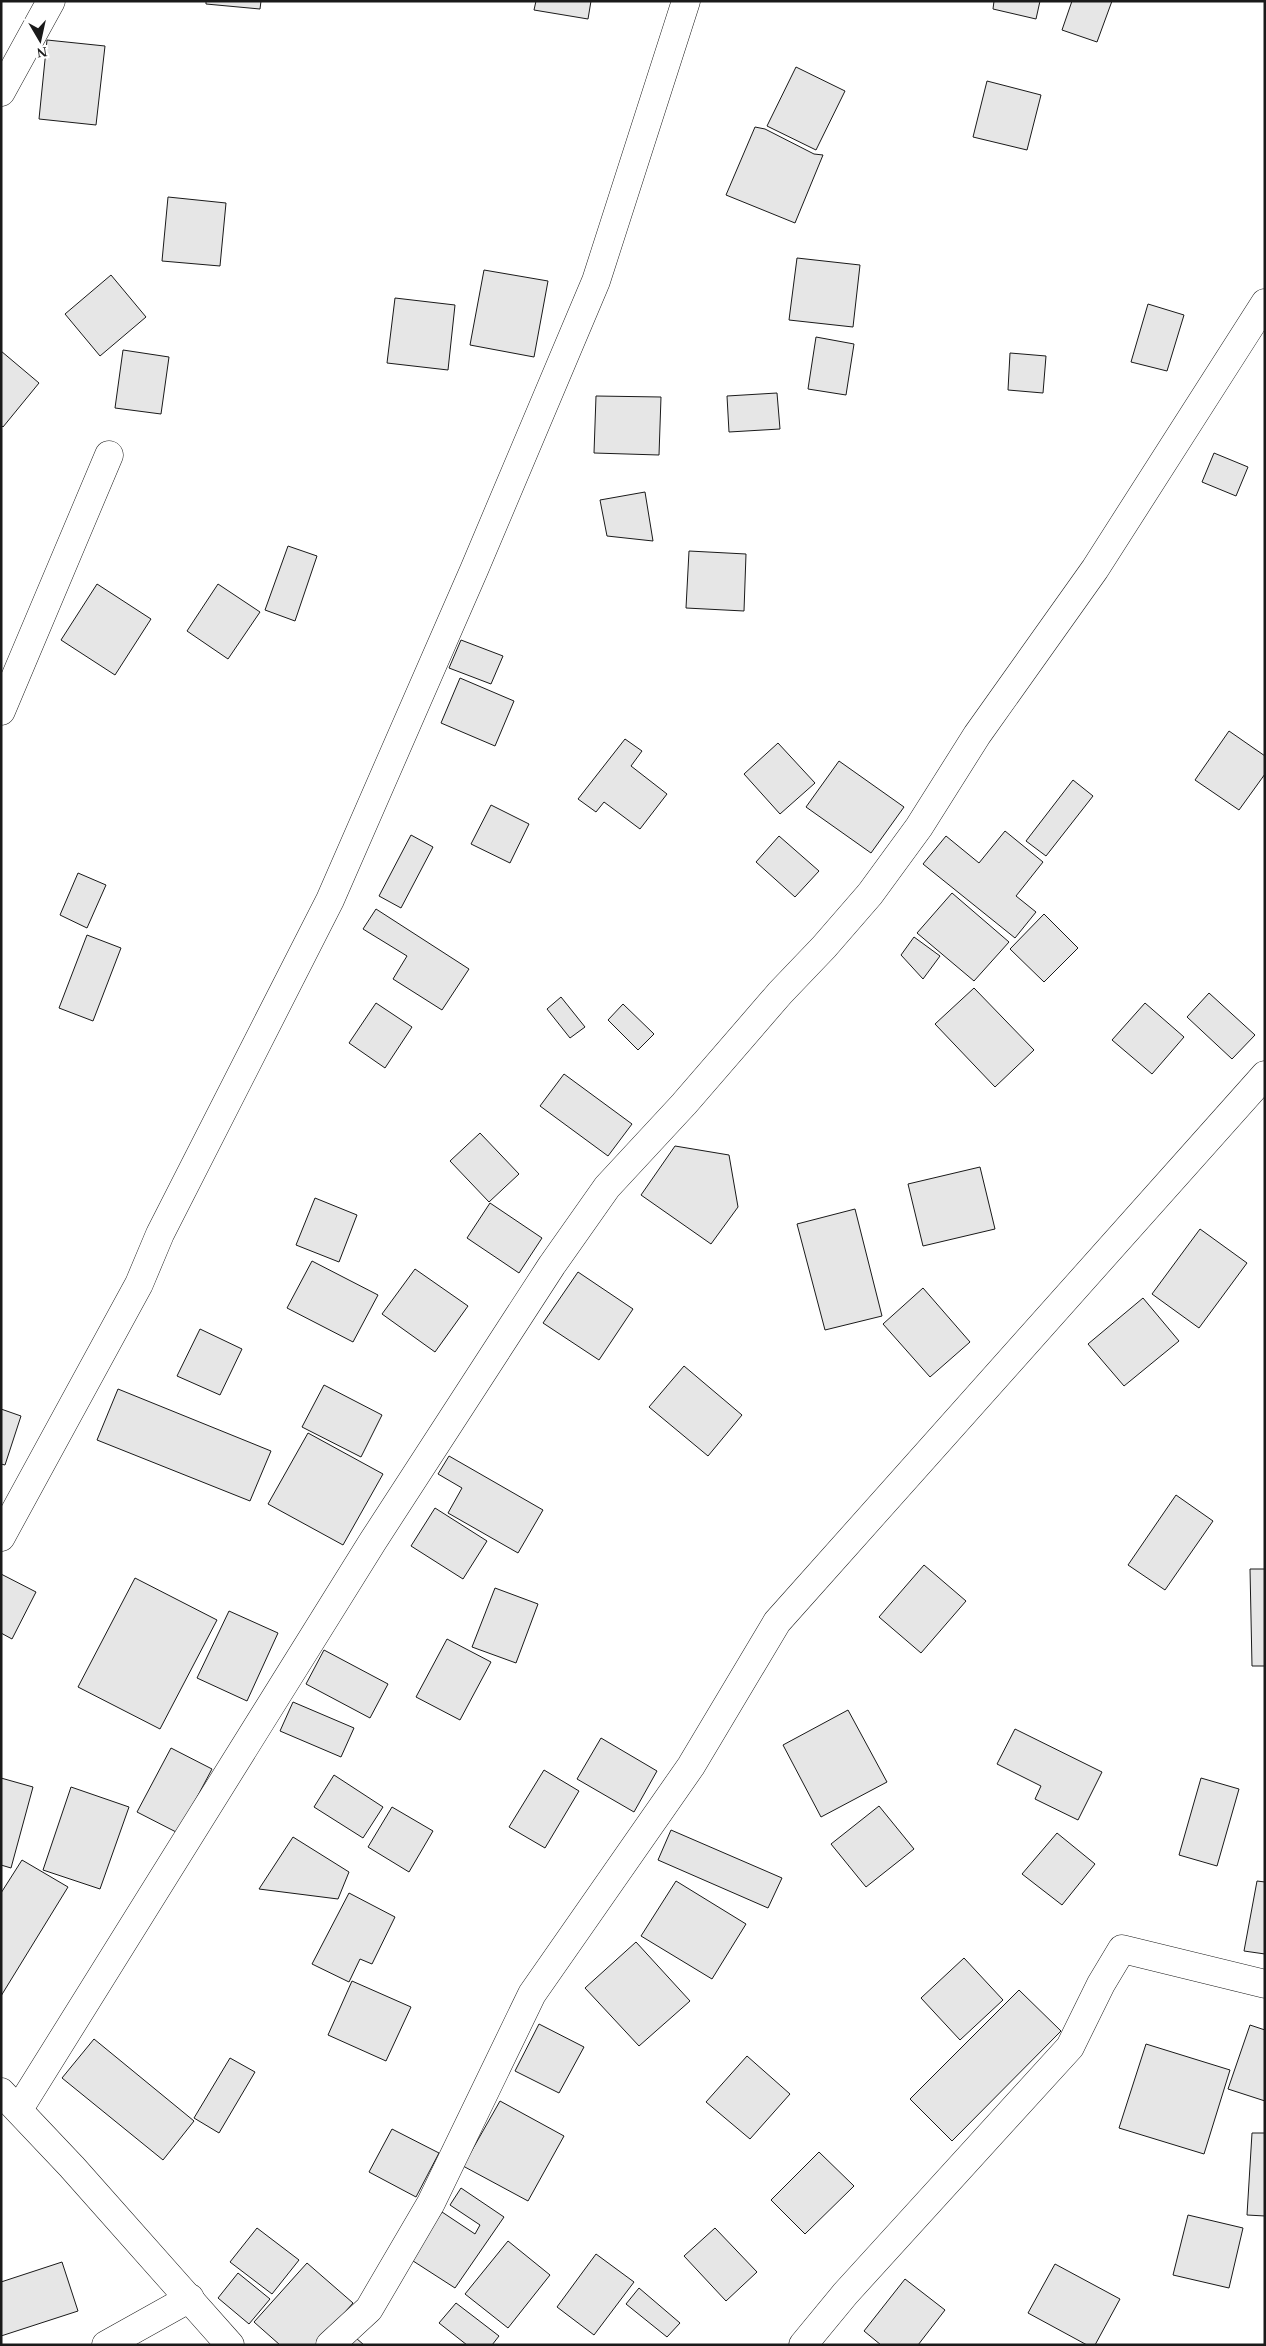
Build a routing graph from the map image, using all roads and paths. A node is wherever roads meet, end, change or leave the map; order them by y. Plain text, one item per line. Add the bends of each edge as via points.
1 (51, 1) edge
2 (686, 1) edge
3 (1, 92) edge
4 (1265, 303) edge
5 (109, 455) dead end
6 (1, 711) edge
7 (1265, 1075) edge
8 (1, 1537) edge
9 (1265, 1984) edge
10 (10, 2100) edge
11 (190, 2298) junction
12 (106, 2345) edge
13 (230, 2345) edge
14 (330, 2345) edge
15 (803, 2345) edge

1 - 3 street
2 - 8 street via 596,281 330,900 160,1234 140,1284
4 - 10 street via 1095,569 977,734 919,827 870,894 607,1187 552,1265
5 - 6 street
7 - 14 street via 778,1622 691,1766 532,1994 432,2203 369,2309
9 - 15 street via 1122,1949 1070,2047 845,2294
10 - 11 street
11 - 12 street
11 - 13 street

